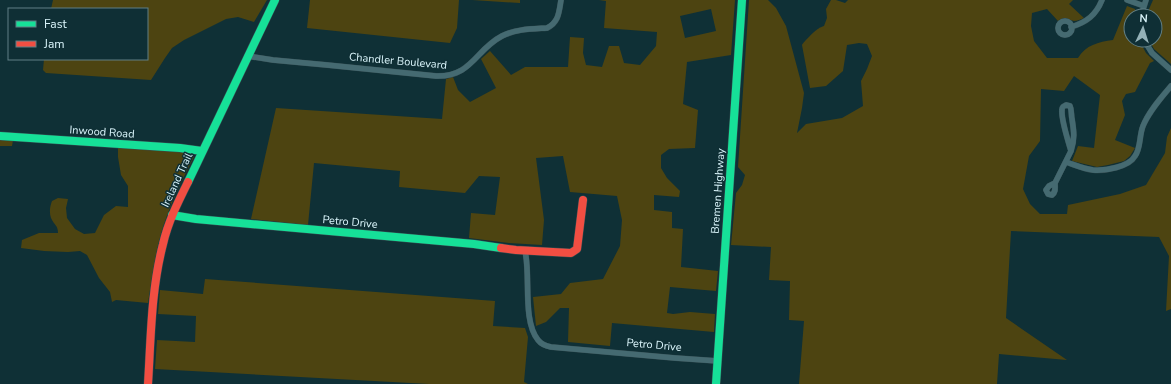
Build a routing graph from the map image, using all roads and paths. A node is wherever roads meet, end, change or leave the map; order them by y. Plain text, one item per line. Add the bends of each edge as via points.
1 (275, 0) edge
2 (561, 0) edge
3 (742, 0) edge
4 (1102, 0) edge
5 (1127, 0) edge
6 (1146, 0) edge
7 (1144, 6) joint
8 (1071, 27) dead end
9 (1149, 48) edge
10 (247, 56) junction
11 (1171, 70) edge
12 (1171, 86) edge
13 (0, 136) edge
14 (202, 151) junction
15 (1071, 151) junction
16 (1066, 162) junction
17 (1055, 183) dead end
18 (583, 200) dead end
19 (172, 215) junction
20 (525, 251) junction
21 (718, 361) junction
22 (148, 384) edge
23 (716, 384) edge

1 - 10 street, Ireland Trail
2 - 10 street, Chandler Boulevard via 558,18 551,26 516,30 502,36 465,68 447,76
3 - 21 street, Bremen Highway
4 - 8 street via 1094,15
5 - 7 street
6 - 7 street
9 - 11 street
10 - 14 street, Ireland Trail
12 - 16 street via 1149,114 1143,127 1138,151 1130,163 1097,170
13 - 14 street, Inwood Road
14 - 19 street, Ireland Trail
15 - 15 street via 1074,128 1071,108 1066,105 1062,109 1063,121
15 - 16 street
16 - 17 street
18 - 20 street, Petro Drive via 576,251
19 - 20 street, Petro Drive
19 - 22 street, Ireland Trail via 156,279
20 - 21 street, Petro Drive via 530,319 535,336 541,343 551,347
21 - 23 street, Bremen Highway

